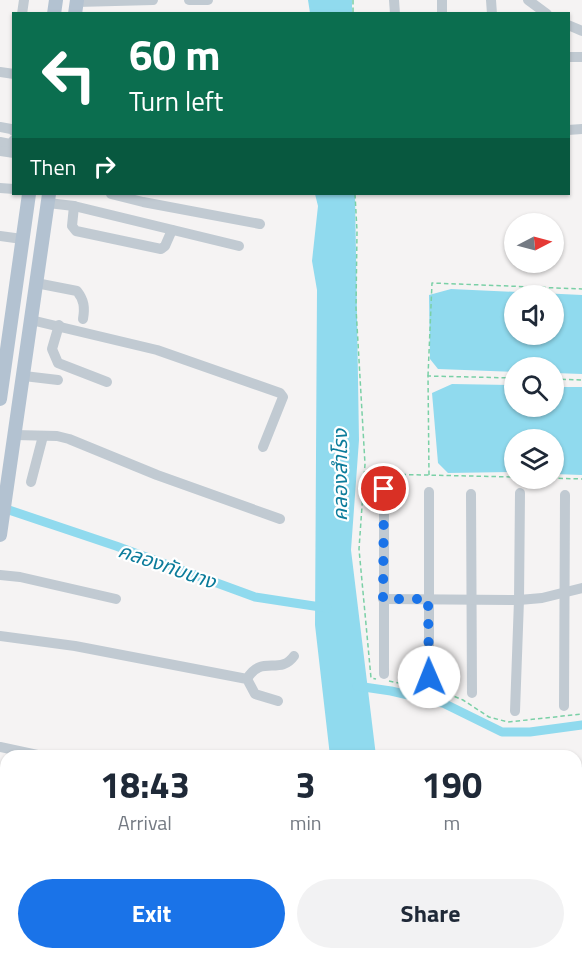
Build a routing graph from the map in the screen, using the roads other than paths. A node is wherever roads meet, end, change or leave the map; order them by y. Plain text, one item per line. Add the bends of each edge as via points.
1 (153, 0) edge
2 (189, 0) edge
3 (208, 0) edge
4 (528, 0) edge
5 (76, 5) edge
6 (544, 12) edge
7 (29, 195) edge
8 (115, 195) edge
9 (48, 198) edge
10 (74, 206) junction
11 (260, 224) dead end
12 (172, 230) junction
13 (0, 236) edge
14 (22, 239) junction
15 (239, 246) dead end
16 (36, 283) junction
17 (83, 319) dead end
18 (31, 320) junction
19 (59, 326) junction
20 (5, 332) edge
21 (24, 376) junction
22 (58, 380) dead end
23 (107, 382) dead end
24 (0, 399) edge
25 (15, 435) junction
26 (43, 436) junction
27 (263, 447) dead end
28 (31, 482) dead end
29 (384, 489) dead end
30 (429, 492) dead end
31 (520, 493) dead end
32 (471, 494) dead end
33 (565, 495) dead end
34 (280, 519) dead end
35 (1, 529) edge
36 (0, 575) edge
37 (582, 588) edge
38 (564, 592) junction
39 (116, 599) dead end
40 (383, 599) junction
41 (428, 599) junction
42 (471, 600) junction
43 (519, 600) junction
44 (0, 636) edge
45 (294, 656) dead end
46 (384, 674) dead end
47 (429, 677) dead end
48 (247, 680) junction
49 (472, 693) dead end
50 (278, 700) dead end
51 (564, 706) dead end
52 (515, 711) dead end

1 - 5 street
2 - 3 street
4 - 6 street
7 - 14 main road
8 - 11 street
9 - 10 street
9 - 16 main road
10 - 12 street
10 - 12 street via 72,226 76,231 160,249
12 - 15 street
13 - 14 street
14 - 20 main road
16 - 17 street via 77,291 85,308
16 - 18 main road
18 - 19 street
18 - 21 main road
19 - 23 street via 52,349 58,363
19 - 27 street via 157,350 280,393 284,397
20 - 24 main road
21 - 22 street
21 - 25 main road
25 - 26 street
25 - 35 main road
26 - 28 street
26 - 34 street via 69,440
29 - 40 street
30 - 41 street
31 - 43 street
32 - 42 street
33 - 38 street
36 - 39 street
37 - 38 street
38 - 43 street
38 - 51 street
40 - 41 street
40 - 46 street
41 - 42 street
41 - 47 street
42 - 43 street
42 - 49 street
43 - 52 street
44 - 48 street via 75,646
45 - 48 street via 285,664 257,667
48 - 50 street via 255,694

